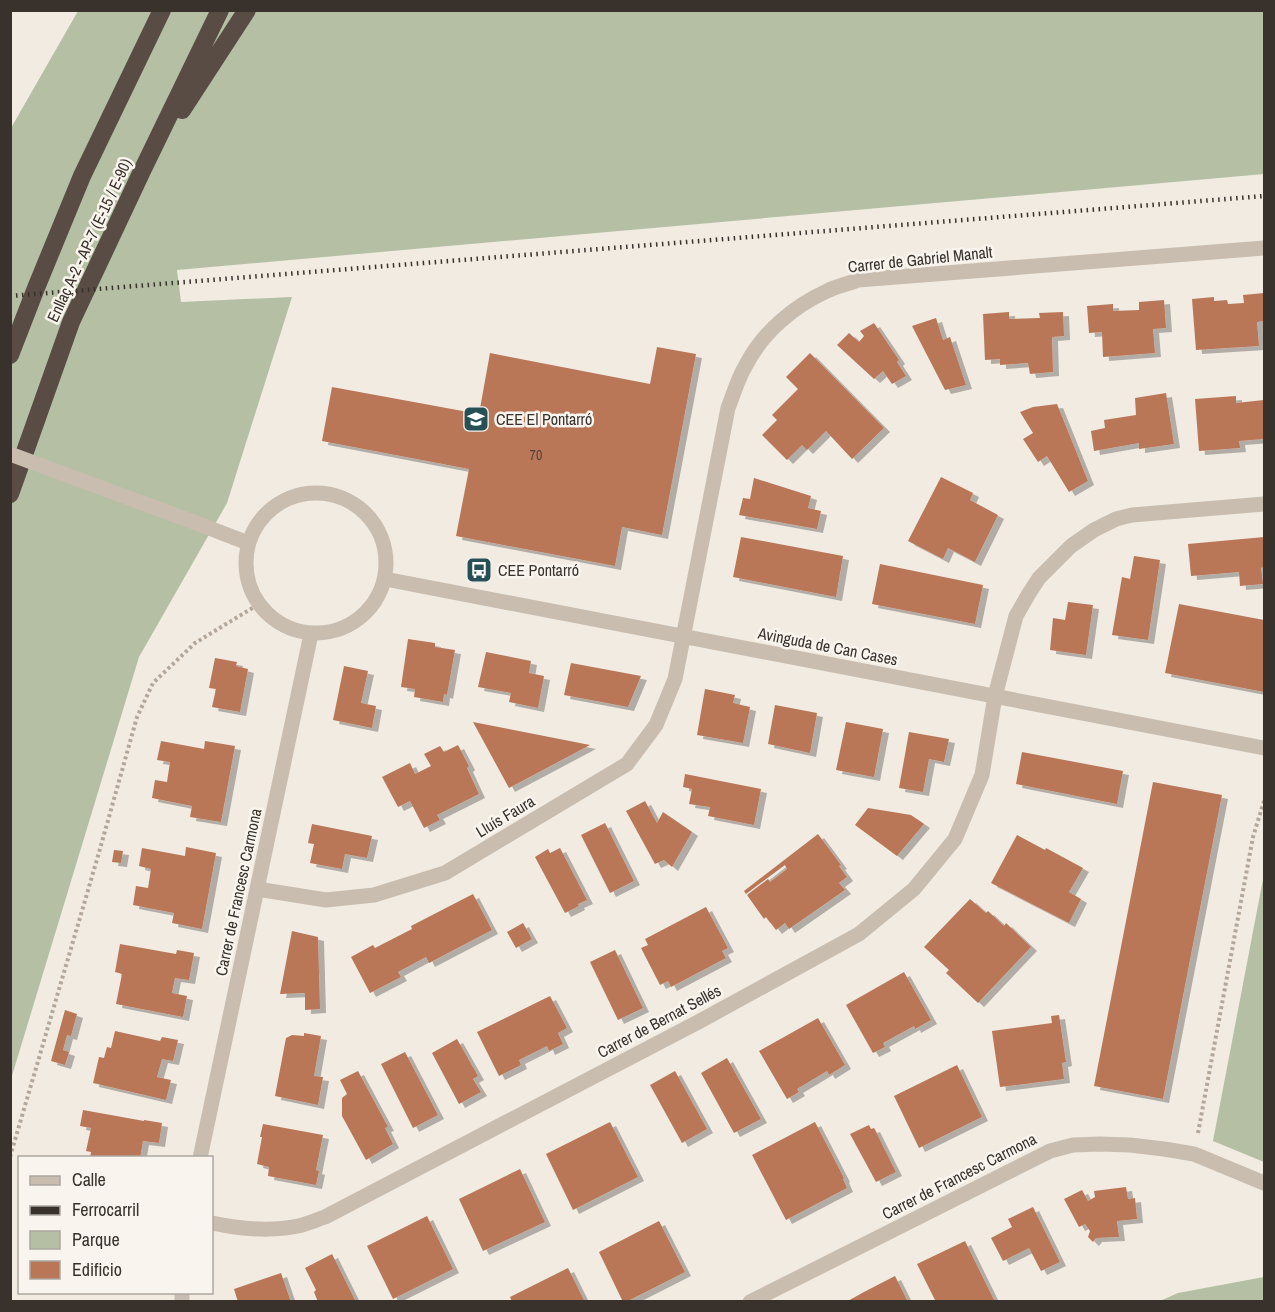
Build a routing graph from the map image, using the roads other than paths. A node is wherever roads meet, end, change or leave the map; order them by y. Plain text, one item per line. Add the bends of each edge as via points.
1 (162, 10) edge
2 (220, 10) edge
3 (247, 10) edge
4 (142, 171) junction
5 (1264, 248) edge
6 (10, 355) edge
7 (10, 454) edge
8 (10, 494) edge
9 (1264, 504) edge
10 (248, 543) junction
11 (385, 579) junction
12 (311, 634) junction
13 (683, 636) junction
14 (995, 696) junction
15 (1264, 748) edge
16 (257, 889) junction
17 (200, 1156) edge
18 (1264, 1183) edge
19 (213, 1223) edge
20 (750, 1302) edge

1 - 6 highway, Enllaç A-2 - AP-7 (E-15 / E-90) via 82,176
2 - 4 highway, Enllaç A-2 - AP-7 (E-15 / E-90)
3 - 4 highway
4 - 8 highway, Enllaç A-2 - AP-7 (E-15 / E-90) via 71,322
5 - 13 street, Carrer de Gabriel Manalt via 858,280 800,305 762,341 746,363 734,391
7 - 10 street, bridge
9 - 14 street, Carrer de Bernat Sellés via 1132,515 1116,519 1071,546 1039,578 1016,616
10 - 11 street via 257,524 274,506 296,495 320,492 343,497 364,510 379,529 387,552
10 - 12 street via 245,567 259,604 273,619
11 - 12 street via 380,596 351,625
11 - 13 street, Avinguda de Can Cases
12 - 16 street, Carrer de Francesc Carmona
13 - 14 street, Avinguda de Can Cases
13 - 16 street, Lluís Faura via 675,679 656,725 627,764 445,873 374,895 326,900
14 - 15 street, Avinguda de Can Cases
14 - 19 street, Carrer de Bernat Sellés via 982,775 955,838 914,889 859,934 325,1217 298,1226 263,1230
16 - 17 street, Carrer de Francesc Carmona
18 - 20 street, Carrer de Francesc Carmona via 1194,1154 1130,1145 1073,1145 1050,1151

